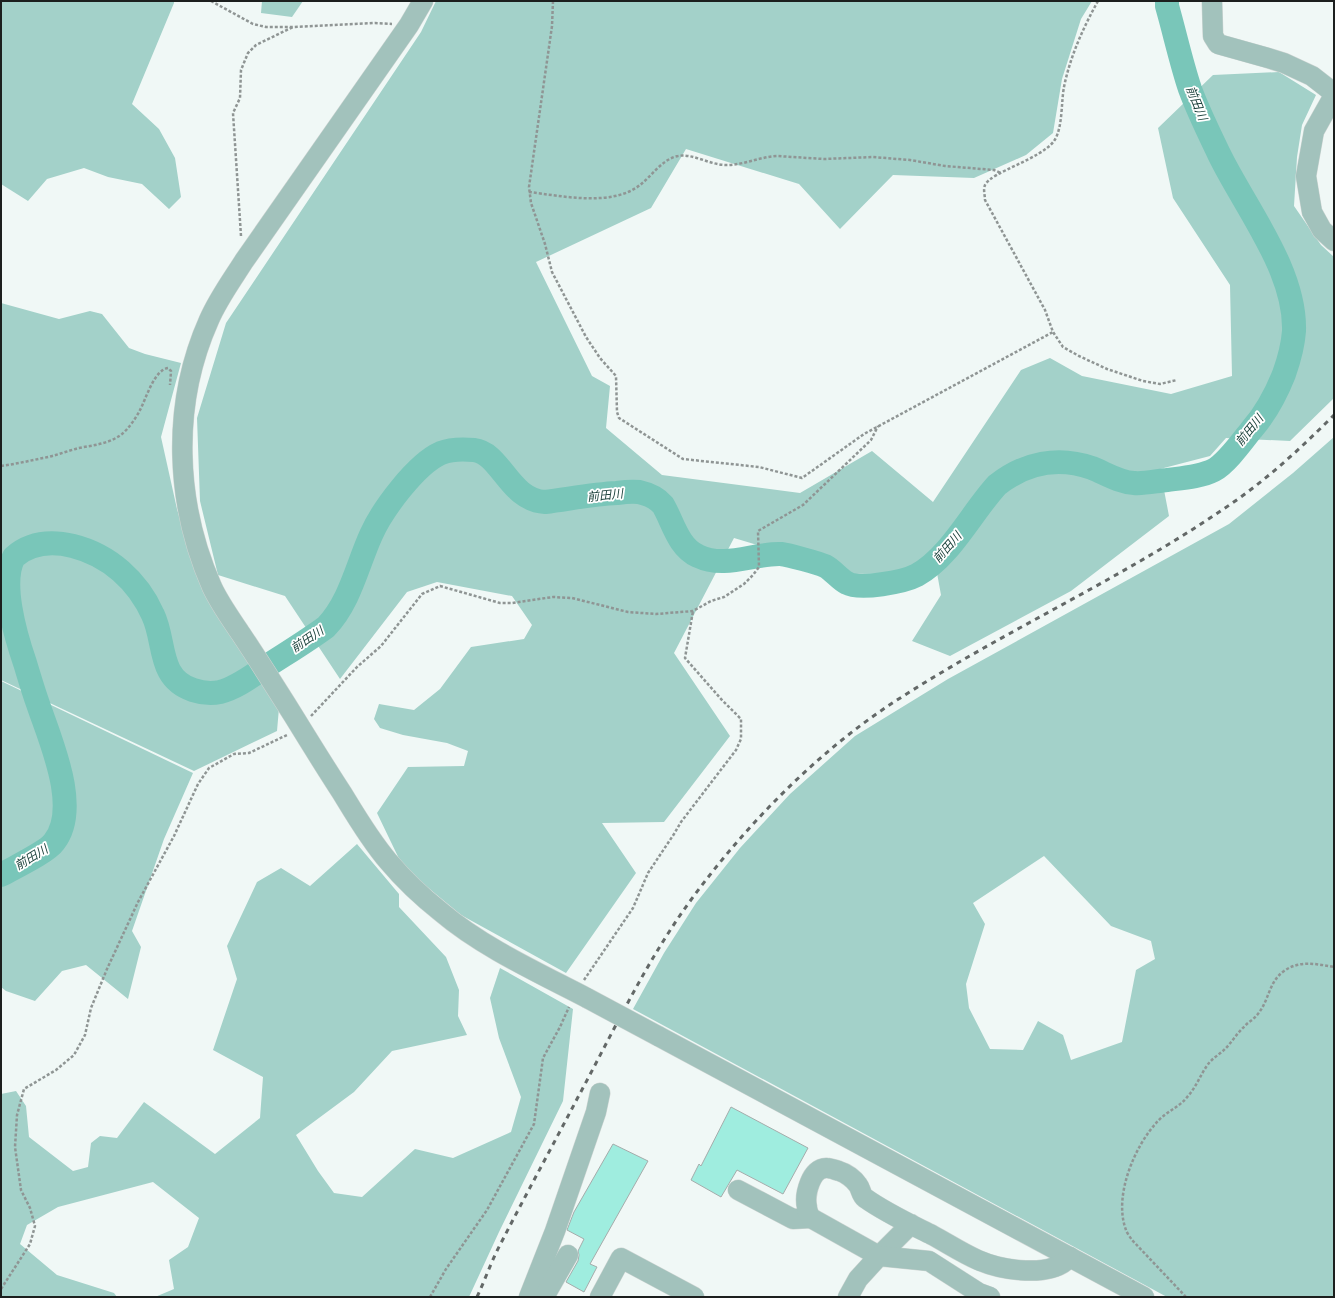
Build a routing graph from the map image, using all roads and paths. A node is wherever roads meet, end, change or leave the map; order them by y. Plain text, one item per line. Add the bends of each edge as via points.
1 (211, 1) edge
2 (423, 1) edge
3 (553, 1) edge
4 (1098, 1) edge
5 (1212, 1) edge
6 (293, 27) junction
7 (407, 27) junction
8 (1001, 174) junction
9 (529, 192) junction
10 (1334, 241) edge
11 (244, 261) junction
12 (1053, 332) junction
13 (1177, 380) dead end
14 (170, 386) dead end
15 (878, 426) junction
16 (1, 466) edge
17 (693, 610) junction
18 (300, 727) junction
19 (1334, 967) edge
20 (581, 995) junction
21 (600, 1093) dead end
22 (738, 1190) dead end
23 (811, 1218) junction
24 (911, 1224) junction
25 (568, 1255) dead end
26 (879, 1256) junction
27 (1070, 1257) junction
28 (1, 1288) edge
29 (539, 1296) edge
30 (430, 1297) edge
31 (600, 1297) edge
32 (694, 1297) edge
33 (848, 1297) edge
34 (990, 1297) edge
35 (1144, 1297) edge
36 (1186, 1297) edge

1 - 6 path via 253,24 266,27
2 - 7 street
3 - 9 path via 552,26
4 - 8 path via 1087,20 1073,56 1064,86 1058,132 1054,141 1037,154
5 - 10 street via 1213,36 1218,44 1284,63 1312,76 1332,93 1332,99 1314,131 1306,176 1312,212 1322,230
6 - 7 path via 375,23
6 - 11 path via 256,45 248,53 240,70 240,98 233,113
7 - 11 street
8 - 9 path via 994,170 873,157 824,159 770,156 751,162 725,165 684,155 663,163 639,185 622,194 594,198
8 - 12 path via 985,184 985,200 1045,310
9 - 15 path via 552,272 586,337 616,376 616,412 619,418 683,459 759,467 802,478
11 - 18 street via 223,293 197,350 184,407 181,441 183,476 193,532 213,589
12 - 13 path via 1063,347 1107,369 1154,384
12 - 15 path
14 - 16 path via 171,371 168,368 163,369 132,423 123,434 113,440
15 - 17 path via 871,440 803,505 758,531 759,567 744,584 724,597
17 - 18 path via 656,614 628,612 572,598 553,597 500,603 440,586 422,594 381,646
17 - 20 path via 685,658 741,719 741,739 736,750 681,822 648,873 633,908
18 - 20 street via 365,831 413,888 473,935
18 - 28 path via 249,753 234,754 209,768 198,784 174,836 138,902 107,969 91,1008 85,1035 74,1055 56,1070 24,1089 17,1115 15,1147 21,1190 35,1226 30,1244
19 - 36 path via 1310,963 1299,964 1283,971 1270,988 1261,1011 1210,1062 1188,1097 1158,1121 1138,1148 1130,1165 1122,1205 1126,1230 1132,1240
20 - 27 street, bridge
20 - 30 path via 543,1058 534,1124 487,1210
21 - 29 street via 596,1112 555,1231
22 - 23 street via 793,1219
23 - 24 street via 806,1202 809,1185 819,1170 826,1168 850,1177 858,1184 863,1197
23 - 26 street
24 - 26 street
24 - 27 street via 978,1260 1002,1267 1044,1270 1065,1264
25 - 29 street
26 - 33 street via 858,1279
26 - 34 street via 929,1261 979,1293
27 - 35 street
31 - 32 street via 621,1258

